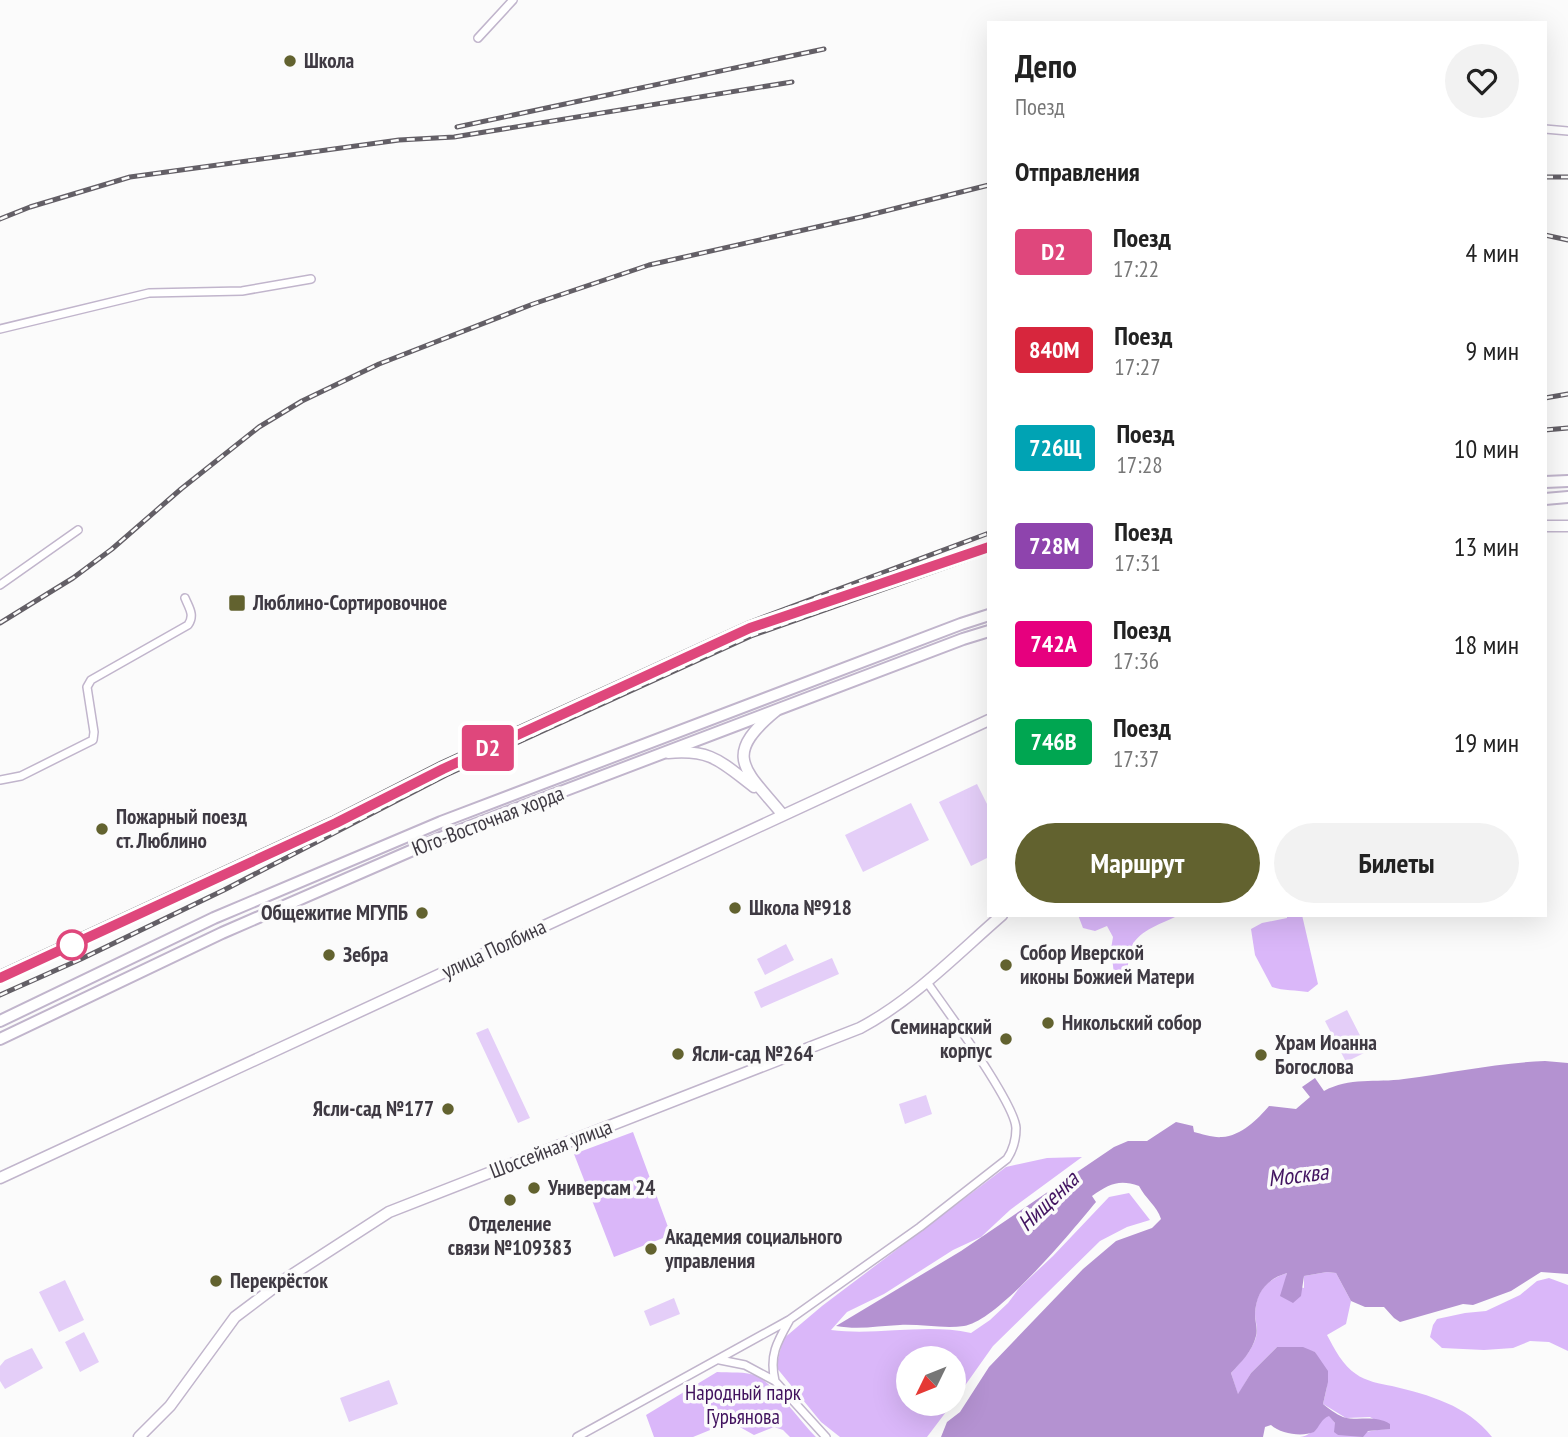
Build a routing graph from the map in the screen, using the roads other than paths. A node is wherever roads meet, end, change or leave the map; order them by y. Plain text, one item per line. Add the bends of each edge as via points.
1 (513, 0) edge
2 (478, 38) dead end
3 (1547, 129) edge
4 (1568, 131) edge
5 (311, 279) dead end
6 (0, 329) edge
7 (1568, 481) edge
8 (1547, 482) edge
9 (1568, 497) edge
10 (1547, 499) edge
11 (1547, 526) edge
12 (1568, 526) edge
13 (78, 530) dead end
14 (0, 585) edge
15 (185, 598) dead end
16 (987, 616) edge
17 (987, 632) edge
18 (776, 711) junction
19 (987, 721) edge
20 (663, 754) junction
21 (0, 780) edge
22 (769, 798) junction
23 (782, 814) junction
24 (1000, 917) edge
25 (926, 981) junction
26 (0, 1021) edge
27 (0, 1039) edge
28 (0, 1178) edge
29 (789, 1320) junction
30 (720, 1360) junction
31 (775, 1381) junction
32 (139, 1437) edge
33 (578, 1437) edge
34 (826, 1437) edge

1 - 2 street
3 - 4 street
5 - 6 street via 242,291 149,293
7 - 8 main road
9 - 10 main road
11 - 12 main road
13 - 14 street
15 - 21 street via 192,613 188,625 91,680 87,687 93,740 21,776
16 - 26 main road, Юго-Восточная хорда via 441,822 214,918
17 - 18 main road, Юго-Восточная хорда
18 - 20 main road, Юго-Восточная хорда
18 - 22 main road via 758,726 743,755 747,773
19 - 23 main road, улица Полбина
20 - 22 main road via 689,751 712,756
20 - 27 main road, Юго-Восточная хорда via 432,841 222,933
22 - 23 main road
23 - 28 main road, улица Полбина
24 - 25 main road, Шоссейная улица
25 - 29 street via 1008,1103 1016,1128 1014,1146 990,1173
25 - 32 main road, Шоссейная улица via 860,1028 389,1212 235,1317 170,1406
29 - 30 street
29 - 31 street via 772,1355
30 - 31 street via 745,1365
30 - 33 street
31 - 34 street

